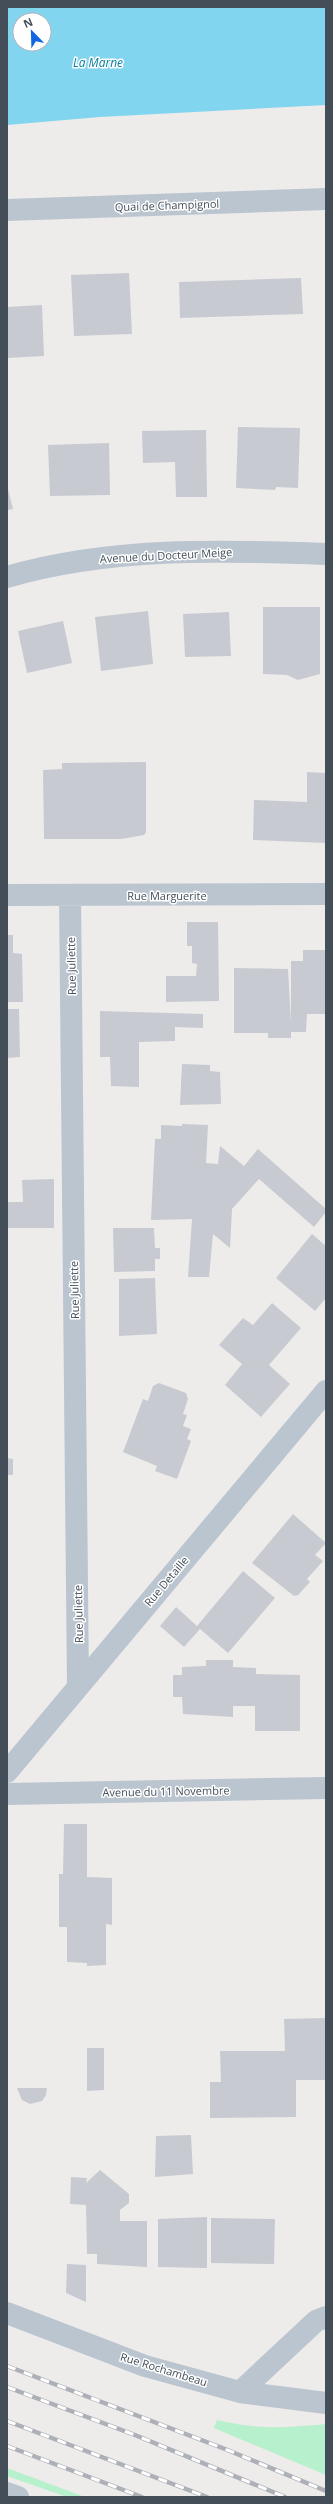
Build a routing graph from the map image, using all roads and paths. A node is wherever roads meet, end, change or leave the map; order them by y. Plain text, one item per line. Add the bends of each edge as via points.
1 (326, 200) edge
2 (7, 210) edge
3 (326, 554) edge
4 (7, 577) edge
5 (326, 894) edge
6 (7, 895) edge
7 (70, 895) junction
8 (326, 1391) edge
9 (78, 1685) junction
10 (7, 1772) edge
11 (326, 1788) edge
12 (7, 1794) edge
13 (7, 2313) edge
14 (326, 2317) edge
15 (240, 2392) junction
16 (326, 2403) edge
17 (7, 2493) edge
18 (18, 2497) edge

1 - 2 street, Quai de Champignol
3 - 4 street, Avenue du Docteur Meige via 244,551 103,557
5 - 7 street, Rue Marguerite
6 - 7 street, Rue Marguerite
7 - 9 street, Rue Juliette
8 - 9 street, Rue Detaille
9 - 10 street, Rue Detaille
11 - 12 street, Avenue du 11 Novembre
13 - 15 street, Rue Rochambeau via 145,2366
14 - 15 street via 316,2321
15 - 16 street, Rue Rochambeau
17 - 18 street

